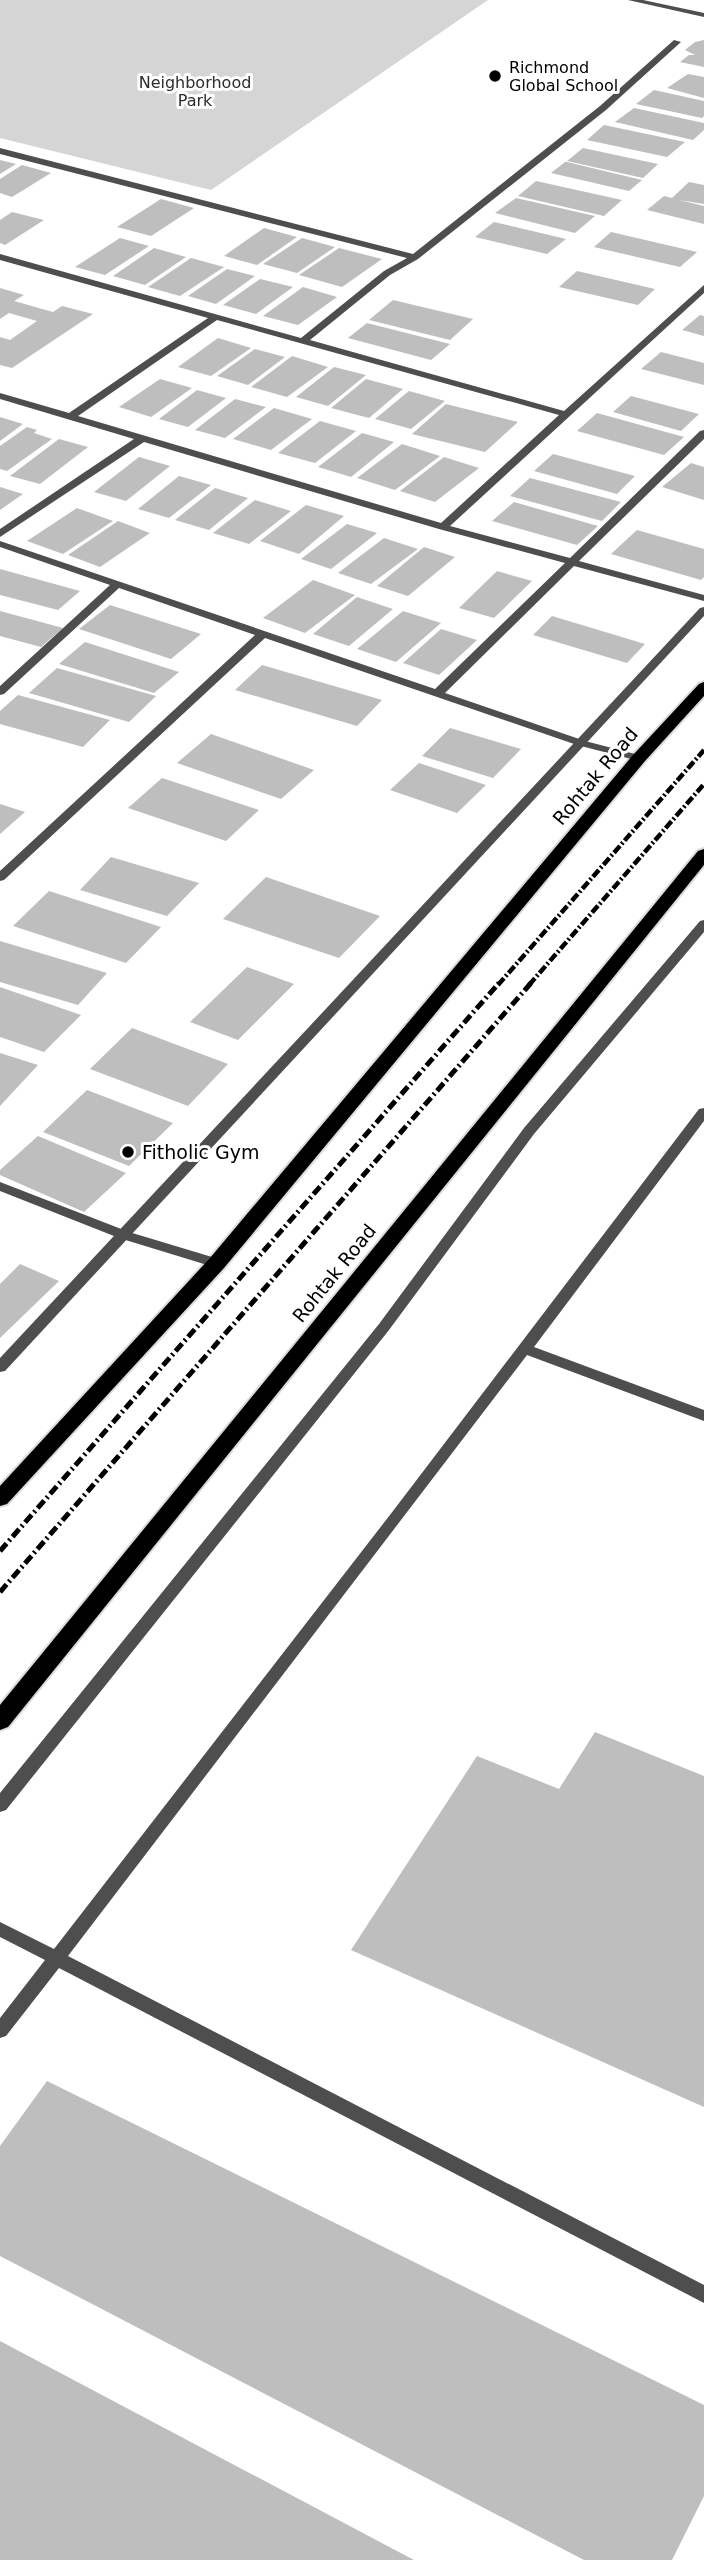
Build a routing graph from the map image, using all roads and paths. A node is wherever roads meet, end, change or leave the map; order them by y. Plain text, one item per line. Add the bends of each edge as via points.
1 (632, 0) edge
2 (704, 15) edge
3 (677, 42) dead end
4 (0, 151) edge
5 (0, 257) edge
6 (415, 257) junction
7 (704, 288) edge
8 (215, 317) junction
9 (304, 341) junction
10 (0, 396) edge
11 (565, 414) junction
12 (71, 417) junction
13 (704, 433) edge
14 (141, 439) junction
15 (443, 527) junction
16 (0, 534) edge
17 (0, 544) edge
18 (571, 563) junction
19 (118, 584) junction
20 (704, 598) edge
21 (704, 610) edge
22 (264, 633) junction
23 (704, 687) edge
24 (0, 692) edge
25 (438, 693) junction
26 (581, 743) junction
27 (639, 758) junction
28 (704, 854) edge
29 (0, 877) edge
30 (704, 924) edge
31 (704, 1112) edge
32 (0, 1186) edge
33 (124, 1236) junction
34 (217, 1263) junction
35 (523, 1348) junction
36 (0, 1367) edge
37 (704, 1416) edge
38 (0, 1499) edge
39 (0, 1721) edge
40 (0, 1805) edge
41 (0, 1929) edge
42 (55, 1958) junction
43 (0, 2031) edge
44 (704, 2294) edge

1 - 2 street
3 - 6 street via 603,108
4 - 6 street
5 - 8 street
6 - 9 street
7 - 11 street
8 - 9 street
8 - 12 street
9 - 11 street
10 - 12 street
11 - 15 street
12 - 14 street
13 - 18 street
14 - 15 street
14 - 16 street
15 - 18 street
17 - 19 street
18 - 20 street
18 - 25 street
19 - 22 street
19 - 24 street
21 - 26 street
22 - 25 street
22 - 29 street
23 - 27 highway, Rohtak Road
25 - 26 street
26 - 27 street
26 - 33 street
27 - 34 highway, Rohtak Road
28 - 39 highway, Rohtak Road
30 - 40 street via 529,1131 384,1327
31 - 35 street
32 - 33 street
33 - 34 street
33 - 36 street
34 - 38 highway, Rohtak Road
35 - 37 street
35 - 42 street
41 - 42 street
42 - 43 street
42 - 44 street

